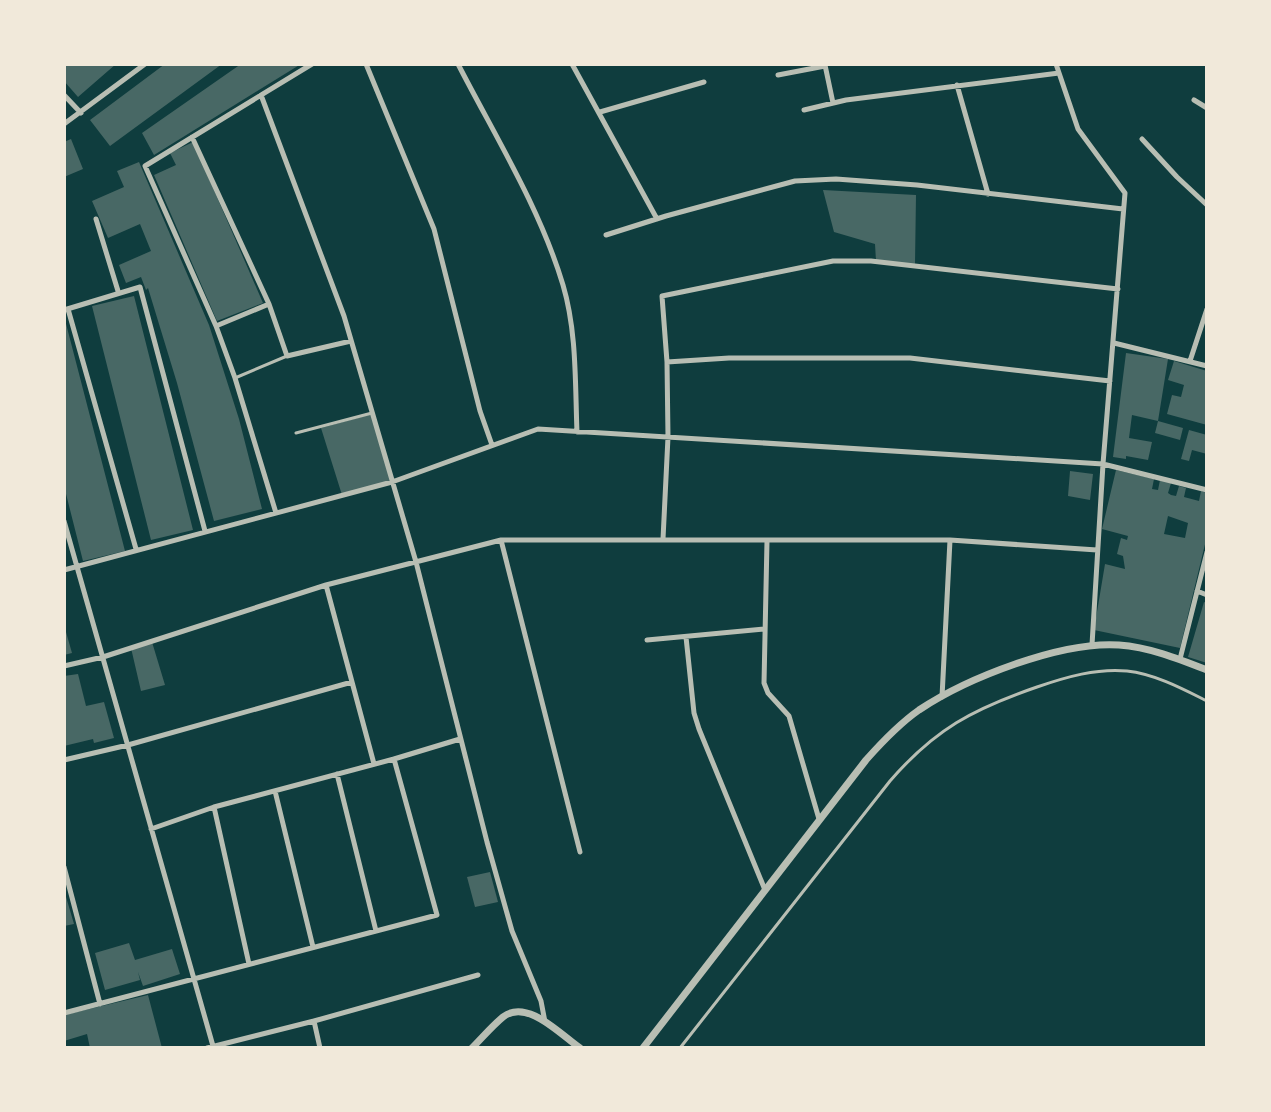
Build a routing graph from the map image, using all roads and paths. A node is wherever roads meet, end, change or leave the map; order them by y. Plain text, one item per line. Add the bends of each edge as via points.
1 (145, 64) edge
2 (312, 64) edge
3 (366, 64) edge
4 (458, 64) edge
5 (572, 64) edge
6 (1056, 64) edge
7 (825, 65) edge
8 (1059, 73) junction
9 (778, 75) dead end
10 (704, 82) dead end
11 (957, 85) junction
12 (64, 95) edge
13 (261, 95) junction
14 (1194, 100) dead end
15 (833, 103) junction
16 (1207, 108) edge
17 (804, 110) dead end
18 (600, 112) junction
19 (81, 113) junction
20 (64, 124) edge
21 (192, 137) junction
22 (1142, 139) dead end
23 (988, 194) junction
24 (1207, 205) edge
25 (1123, 209) junction
26 (96, 219) dead end
27 (657, 219) junction
28 (606, 235) dead end
29 (1118, 289) junction
30 (118, 291) junction
31 (269, 304) junction
32 (1207, 309) edge
33 (66, 310) edge
34 (216, 326) junction
35 (351, 341) junction
36 (1114, 343) junction
37 (287, 356) junction
38 (1190, 361) junction
39 (667, 362) junction
40 (1207, 366) edge
41 (235, 378) junction
42 (1110, 381) junction
43 (372, 413) junction
44 (577, 432) junction
45 (296, 433) dead end
46 (668, 437) junction
47 (492, 445) junction
48 (1103, 464) junction
49 (392, 482) junction
50 (1207, 490) edge
51 (276, 513) junction
52 (64, 521) edge
53 (205, 531) junction
54 (663, 539) junction
55 (501, 540) junction
56 (950, 540) junction
57 (767, 541) junction
58 (136, 549) junction
59 (1097, 550) junction
60 (1207, 552) edge
61 (416, 562) junction
62 (77, 567) junction
63 (64, 570) edge
64 (326, 585) junction
65 (1197, 591) junction
66 (1207, 595) edge
67 (765, 629) junction
68 (686, 637) junction
69 (647, 640) dead end
70 (1092, 645) junction
71 (103, 657) junction
72 (1180, 659) junction
73 (64, 666) edge
74 (1207, 670) edge
75 (352, 682) junction
76 (942, 697) junction
77 (1207, 701) edge
78 (460, 739) junction
79 (128, 745) junction
80 (394, 759) junction
81 (64, 760) edge
82 (374, 764) junction
83 (337, 774) junction
84 (275, 791) junction
85 (214, 807) junction
86 (186, 814) dead end
87 (819, 820) junction
88 (151, 829) junction
89 (580, 852) dead end
90 (64, 867) edge
91 (765, 890) junction
92 (376, 931) junction
93 (313, 947) junction
94 (249, 964) junction
95 (478, 975) dead end
96 (195, 981) junction
97 (100, 1004) junction
98 (64, 1013) edge
99 (314, 1021) junction
100 (546, 1023) junction
101 (222, 1046) edge
102 (210, 1047) edge
103 (320, 1048) edge
104 (472, 1048) edge
105 (580, 1048) edge
106 (643, 1048) edge
107 (680, 1048) edge

1 - 19 street
2 - 13 street
3 - 47 street via 434,229
4 - 44 street via 537,218 564,287
5 - 18 street
6 - 8 street
7 - 9 street
7 - 15 street
8 - 11 street
8 - 25 street via 1078,129 1125,193
10 - 18 street
11 - 15 street
11 - 23 street
12 - 19 street
13 - 21 street
13 - 35 street
14 - 16 street
15 - 17 street
18 - 27 street
19 - 20 street
21 - 31 street
21 - 34 street via 145,166
22 - 24 street
23 - 25 street
23 - 27 street via 836,179 795,181
25 - 29 street
26 - 30 street
27 - 28 street
29 - 36 street
29 - 39 street via 833,261 662,296
30 - 33 street
30 - 53 street via 135,286 142,292
31 - 34 street
31 - 37 street
32 - 38 street
33 - 58 street
34 - 41 street
35 - 37 street
35 - 43 street
36 - 38 street
36 - 42 street
37 - 41 lane
38 - 40 street
39 - 42 street via 910,358
39 - 46 street
41 - 51 street
42 - 48 street
43 - 45 lane
43 - 49 street
44 - 46 street
44 - 47 street via 538,429
46 - 48 street
46 - 54 street
47 - 49 street
48 - 50 street
48 - 59 street
49 - 51 street
49 - 61 street
51 - 53 street
52 - 62 street
53 - 58 street
54 - 55 street
54 - 57 street
55 - 61 street
55 - 89 street
56 - 57 street
56 - 59 street
56 - 76 street
57 - 67 street
58 - 62 street
59 - 70 street
60 - 65 street
61 - 64 street
61 - 78 street
62 - 63 street
62 - 71 street
64 - 71 street
64 - 75 street
65 - 66 street
65 - 72 street
67 - 68 street
67 - 87 street via 764,683 789,716
68 - 69 street
68 - 91 street via 694,713
70 - 72 street via 1122,645
70 - 76 street via 1024,662
71 - 73 street
71 - 79 street
72 - 74 street
75 - 79 street
75 - 82 street
76 - 87 street via 888,736
77 - 107 lane via 1127,671 1072,675 991,703 948,727 890,781
78 - 80 street
78 - 100 street via 512,931
79 - 81 street
79 - 88 street
80 - 82 street
80 - 92 street via 437,915
82 - 83 street
83 - 84 street
83 - 92 street
84 - 85 street
84 - 93 street
85 - 86 street
85 - 88 street
85 - 94 street
87 - 91 street
88 - 96 street
90 - 97 street
91 - 106 street
92 - 93 street
93 - 94 street
94 - 96 street
95 - 99 street
96 - 97 street
96 - 102 street
97 - 98 street
99 - 101 street
99 - 103 street
100 - 104 street via 525,1012 511,1013
100 - 105 street
101 - 102 street

